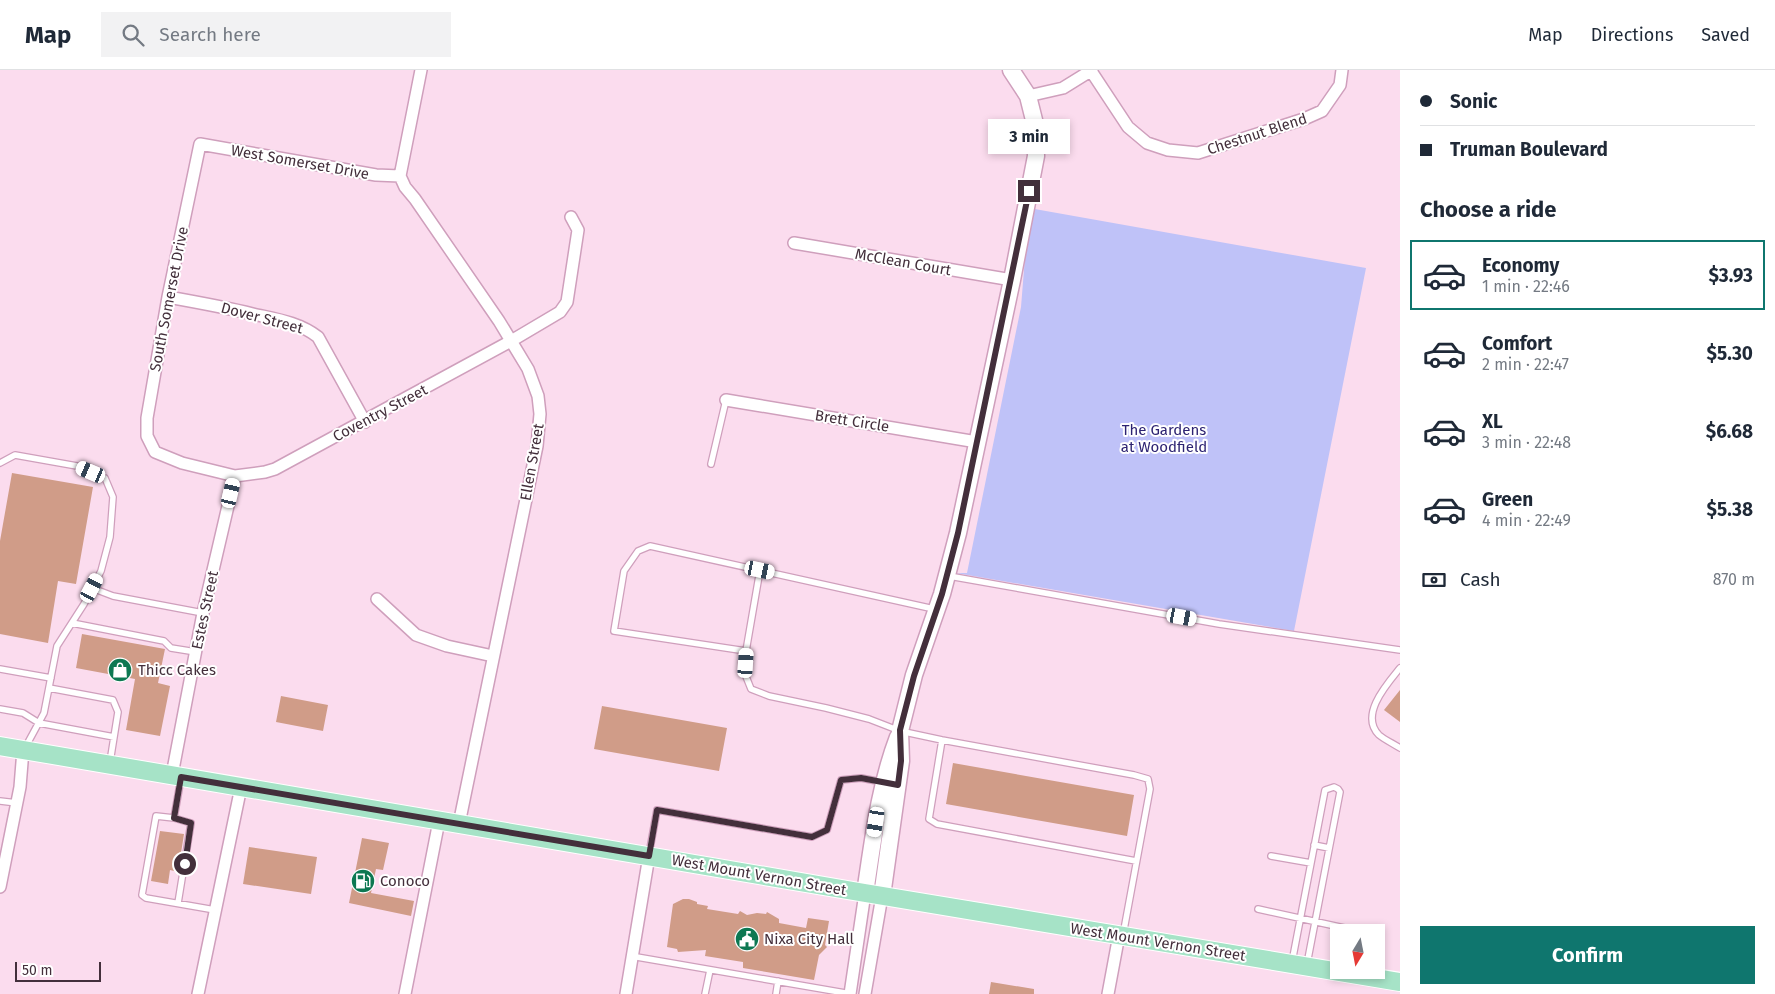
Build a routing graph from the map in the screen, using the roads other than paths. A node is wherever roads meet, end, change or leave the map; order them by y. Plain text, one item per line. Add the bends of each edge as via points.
1 (421, 70) edge
2 (1011, 70) edge
3 (1091, 70) edge
4 (1342, 70) edge
5 (1028, 96) junction
6 (200, 144) joint
7 (400, 176) junction
8 (571, 217) dead end
9 (794, 244) dead end
10 (1012, 280) junction
11 (168, 297) junction
12 (511, 341) junction
13 (726, 400) joint
14 (365, 422) junction
15 (977, 442) junction
16 (155, 452) joint
17 (0, 463) edge
18 (711, 464) dead end
19 (235, 476) junction
20 (760, 570) junction
21 (946, 576) junction
22 (92, 588) junction
23 (377, 599) dead end
24 (936, 609) junction
25 (203, 613) junction
26 (72, 623) junction
27 (1400, 650) edge
28 (746, 651) junction
29 (196, 652) junction
30 (494, 656) junction
31 (1400, 668) edge
32 (0, 669) edge
33 (51, 678) junction
34 (49, 688) junction
35 (0, 709) edge
36 (39, 723) junction
37 (900, 730) junction
38 (114, 737) junction
39 (942, 740) junction
40 (0, 746) edge
41 (1400, 748) edge
42 (24, 750) junction
43 (110, 764) junction
44 (177, 776) junction
45 (891, 784) junction
46 (241, 787) junction
47 (0, 801) edge
48 (17, 802) junction
49 (174, 818) junction
50 (439, 821) junction
51 (459, 824) junction
52 (1314, 845) junction
53 (1329, 848) junction
54 (649, 856) junction
55 (1271, 856) dead end
56 (1136, 861) junction
57 (1311, 863) junction
58 (0, 884) edge
59 (873, 894) junction
60 (178, 903) junction
61 (1258, 909) dead end
62 (215, 910) junction
63 (1301, 917) junction
64 (1315, 921) junction
65 (1330, 924) edge
66 (1120, 936) junction
67 (632, 956) junction
68 (1299, 965) junction
69 (710, 970) junction
70 (778, 981) junction
71 (1400, 982) edge
72 (817, 991) edge
73 (198, 994) edge
74 (405, 994) edge
75 (626, 994) edge
76 (705, 994) edge
77 (776, 994) edge
78 (851, 994) edge
79 (865, 994) edge
80 (1108, 994) edge

1 - 7 street
2 - 5 street
3 - 4 street, Chestnut Blend via 1128,127 1147,143 1168,150 1198,153 1304,120 1322,111 1340,85
3 - 5 street via 1063,88
5 - 10 street via 1035,124 1036,156
6 - 7 street, West Somerset Drive via 376,175
6 - 11 street, South Somerset Drive
7 - 12 street, Ellen Street
8 - 12 street, Coventry Street via 578,230 567,302 560,312
9 - 10 street, McClean Court
10 - 15 street
11 - 14 street, Dover Street via 279,320 309,330 318,337
11 - 16 street, South Somerset Drive via 147,418 147,436
12 - 14 street, Coventry Street
12 - 30 street, Ellen Street via 528,369 538,396 540,414 537,446
13 - 15 street, Brett Circle
13 - 18 lane
14 - 19 street, Coventry Street via 275,469
15 - 21 street
16 - 19 street, Coventry Street via 182,463
17 - 22 lane via 15,455 77,466 104,478 113,497 110,537 101,571
19 - 25 street, Estes Street
20 - 24 lane
20 - 28 lane
20 - 28 lane via 650,546 638,551 624,571 614,631
21 - 24 street
21 - 27 lane via 1219,624
22 - 25 lane via 113,596
22 - 26 lane
23 - 30 street via 416,635 447,646
24 - 37 street
25 - 29 street, Estes Street
26 - 29 lane via 164,641 171,648
26 - 33 lane via 57,646
28 - 37 lane via 745,674 751,689
29 - 44 street, Estes Street
30 - 51 street, Ellen Street
31 - 41 lane via 1379,694 1373,710 1374,725 1379,734
32 - 33 lane
33 - 34 lane
34 - 36 lane
34 - 38 lane via 113,700 118,712
35 - 36 lane via 23,714
36 - 38 lane
36 - 42 lane
37 - 39 lane
37 - 45 street via 901,761
38 - 43 lane
39 - 56 lane via 929,818 937,824
39 - 56 lane via 1148,779 1150,789
40 - 42 main road, West Mount Vernon Street
42 - 43 main road, West Mount Vernon Street
42 - 48 street
43 - 44 main road, West Mount Vernon Street
44 - 46 main road, West Mount Vernon Street
44 - 49 lane
45 - 54 lane via 861,778 841,780 827,830 812,837 657,810
45 - 59 street
46 - 50 main road, West Mount Vernon Street
46 - 62 street
47 - 48 lane
48 - 58 street
49 - 60 lane via 191,823
49 - 60 lane via 156,816 154,819 142,895
50 - 51 main road, West Mount Vernon Street
50 - 74 street
51 - 54 main road, West Mount Vernon Street
52 - 53 lane
52 - 53 lane via 1325,790 1334,787 1340,792
52 - 57 lane
53 - 64 lane
54 - 59 main road, West Mount Vernon Street
54 - 67 street
55 - 57 lane
56 - 66 lane
57 - 63 lane
59 - 66 main road, West Mount Vernon Street
59 - 78 street
59 - 79 street
60 - 62 lane
61 - 63 lane
62 - 73 street
63 - 64 lane
63 - 68 lane
64 - 65 lane
64 - 68 lane
66 - 68 main road, West Mount Vernon Street
66 - 80 street
67 - 69 lane
67 - 75 street
68 - 71 main road, West Mount Vernon Street
69 - 70 lane
69 - 76 lane
70 - 72 lane
70 - 77 lane
72 - 78 lane

